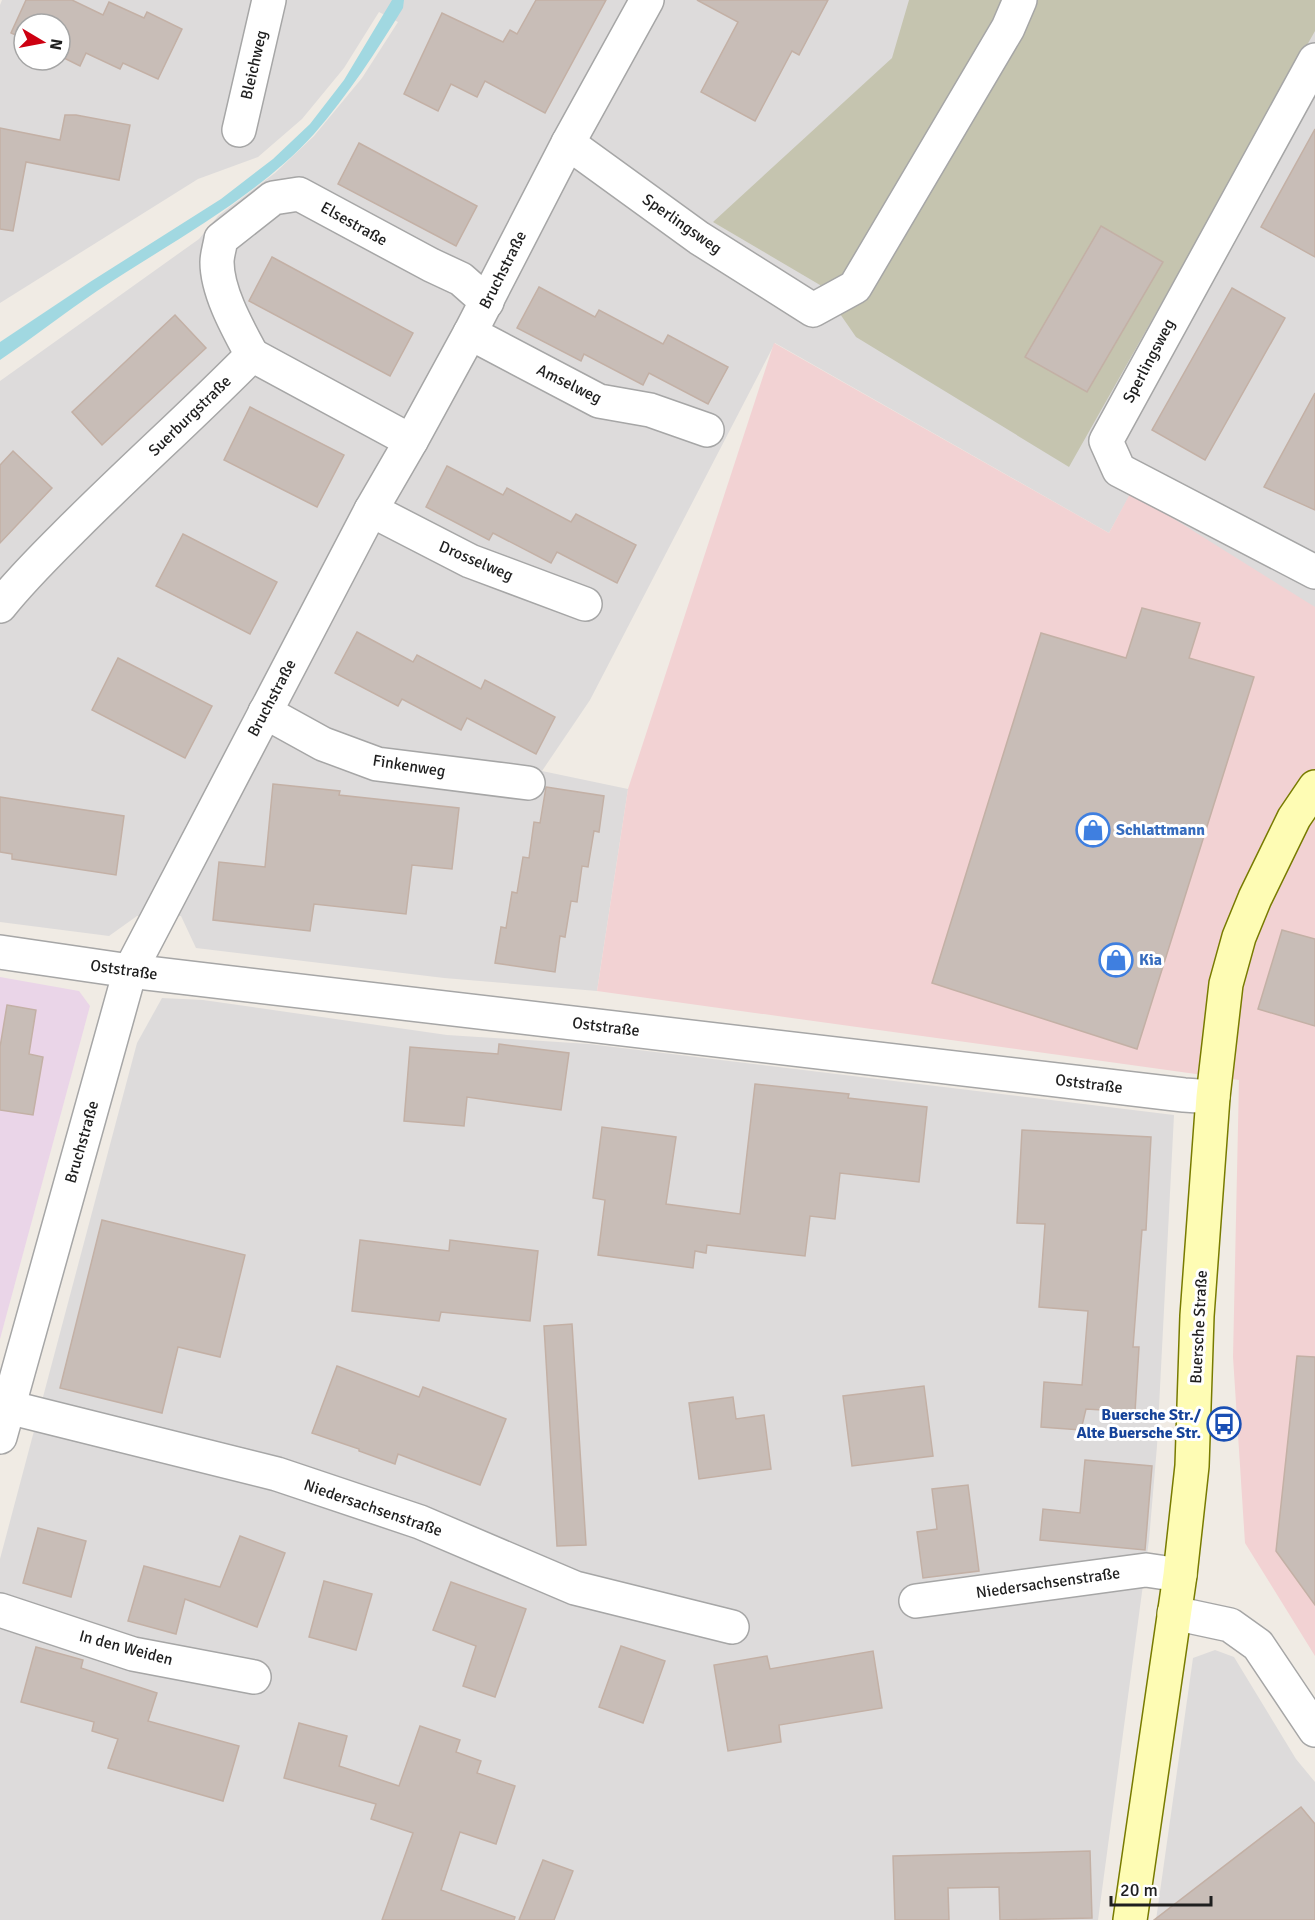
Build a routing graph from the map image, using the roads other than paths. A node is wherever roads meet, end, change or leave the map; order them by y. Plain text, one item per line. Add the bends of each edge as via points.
1 (269, 0) edge
2 (647, 0) edge
3 (1020, 0) edge
4 (1315, 60) edge
5 (239, 130) dead end
6 (568, 143) junction
7 (487, 302) junction
8 (470, 333) junction
9 (252, 355) junction
10 (707, 430) dead end
11 (411, 441) junction
12 (370, 510) junction
13 (1315, 572) edge
14 (585, 604) dead end
15 (0, 606) edge
16 (265, 712) junction
17 (528, 783) dead end
18 (1315, 787) edge
19 (0, 952) edge
20 (130, 971) junction
21 (1213, 1097) junction
22 (4, 1422) edge
23 (1180, 1575) junction
24 (916, 1601) dead end
25 (0, 1610) edge
26 (1174, 1613) junction
27 (732, 1627) dead end
28 (254, 1677) dead end
29 (1315, 1730) edge
30 (1130, 1920) edge

1 - 5 street, Bleichweg
2 - 6 street, Bruchstraße
3 - 6 street, Sperlingsweg via 1008,28 855,287 813,310 699,238
4 - 13 street, Sperlingsweg via 1106,441 1119,470
6 - 7 street, Bruchstraße
7 - 8 street, Bruchstraße
7 - 9 street, Elsestraße via 461,279 299,194 273,198 221,239 217,262 220,285
8 - 10 street, Amselweg via 599,401 650,410
8 - 11 street, Bruchstraße
9 - 11 street
9 - 15 street, Suerburgstraße via 104,497
11 - 12 street, Bruchstraße
12 - 14 street, Drosselweg via 470,561
12 - 16 street, Bruchstraße
16 - 17 street, Finkenweg via 323,744 377,764
16 - 20 street, Bruchstraße
18 - 21 main road, Buersche Straße via 1272,860 1239,937 1226,984
19 - 20 street, Oststraße
20 - 21 street, Oststraße
20 - 22 street, Bruchstraße
21 - 23 main road, Buersche Straße via 1197,1316 1192,1467
22 - 27 street, Niedersachsenstraße via 277,1474 420,1522 575,1588
23 - 24 street, Niedersachsenstraße via 1146,1570
23 - 26 main road, Buersche Straße
25 - 28 street, In den Weiden via 133,1654
26 - 29 street via 1230,1625 1258,1646
26 - 30 main road, Buersche Straße

